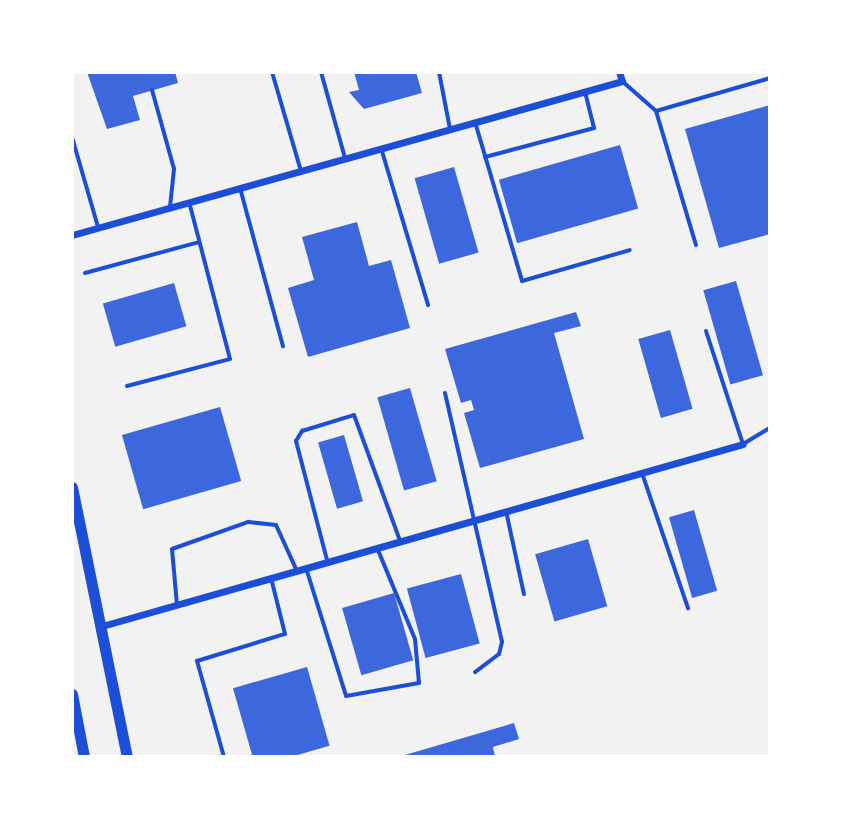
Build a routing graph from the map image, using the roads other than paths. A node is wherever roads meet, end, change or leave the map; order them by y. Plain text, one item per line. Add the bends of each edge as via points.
1 (272, 72) edge
2 (321, 72) edge
3 (439, 72) edge
4 (619, 72) edge
5 (770, 78) edge
6 (622, 81) junction
7 (152, 90) dead end
8 (585, 91) junction
9 (656, 111) junction
10 (475, 122) junction
11 (450, 129) junction
12 (72, 137) edge
13 (381, 148) junction
14 (485, 157) junction
15 (345, 158) junction
16 (301, 171) junction
17 (240, 188) junction
18 (189, 202) junction
19 (170, 207) junction
20 (98, 227) junction
21 (72, 235) edge
22 (199, 242) junction
23 (696, 245) dead end
24 (630, 250) dead end
25 (85, 273) dead end
26 (428, 305) dead end
27 (706, 331) dead end
28 (283, 346) dead end
29 (127, 386) dead end
30 (445, 393) dead end
31 (770, 428) edge
32 (743, 444) junction
33 (642, 473) junction
34 (72, 487) edge
35 (506, 511) junction
36 (472, 521) junction
37 (400, 541) junction
38 (377, 548) junction
39 (327, 562) junction
40 (306, 568) junction
41 (297, 571) junction
42 (271, 578) junction
43 (524, 594) dead end
44 (177, 605) junction
45 (688, 608) dead end
46 (102, 626) junction
47 (475, 672) dead end
48 (72, 694) edge
49 (84, 757) edge
50 (127, 757) edge
51 (224, 757) edge

1 - 16 lane
2 - 15 lane
3 - 11 lane
4 - 6 street
5 - 9 lane
6 - 8 street
6 - 9 lane
7 - 19 lane via 174,169
8 - 10 street
8 - 14 lane via 594,128
9 - 23 lane
10 - 11 street
10 - 14 lane
11 - 13 street
12 - 20 lane
13 - 15 street
13 - 26 lane
14 - 24 lane via 522,281
15 - 16 street
16 - 17 street
17 - 18 street
17 - 28 lane
18 - 19 street
18 - 22 lane
19 - 20 street
20 - 21 street
22 - 25 lane
22 - 29 lane via 230,359
27 - 32 lane
30 - 36 lane
31 - 32 lane
32 - 33 street
33 - 35 street
33 - 45 lane
34 - 46 main road
35 - 36 street
35 - 43 lane
36 - 37 street
36 - 47 lane via 502,642 499,654
37 - 38 street
37 - 39 lane via 354,415 302,431 296,441
38 - 39 street
38 - 40 lane via 415,639 419,683 346,696
39 - 40 street
40 - 41 street
41 - 42 street
41 - 44 lane via 276,525 248,522 172,549
42 - 44 street
42 - 51 lane via 285,634 197,661
44 - 46 street
46 - 50 main road
48 - 49 main road

